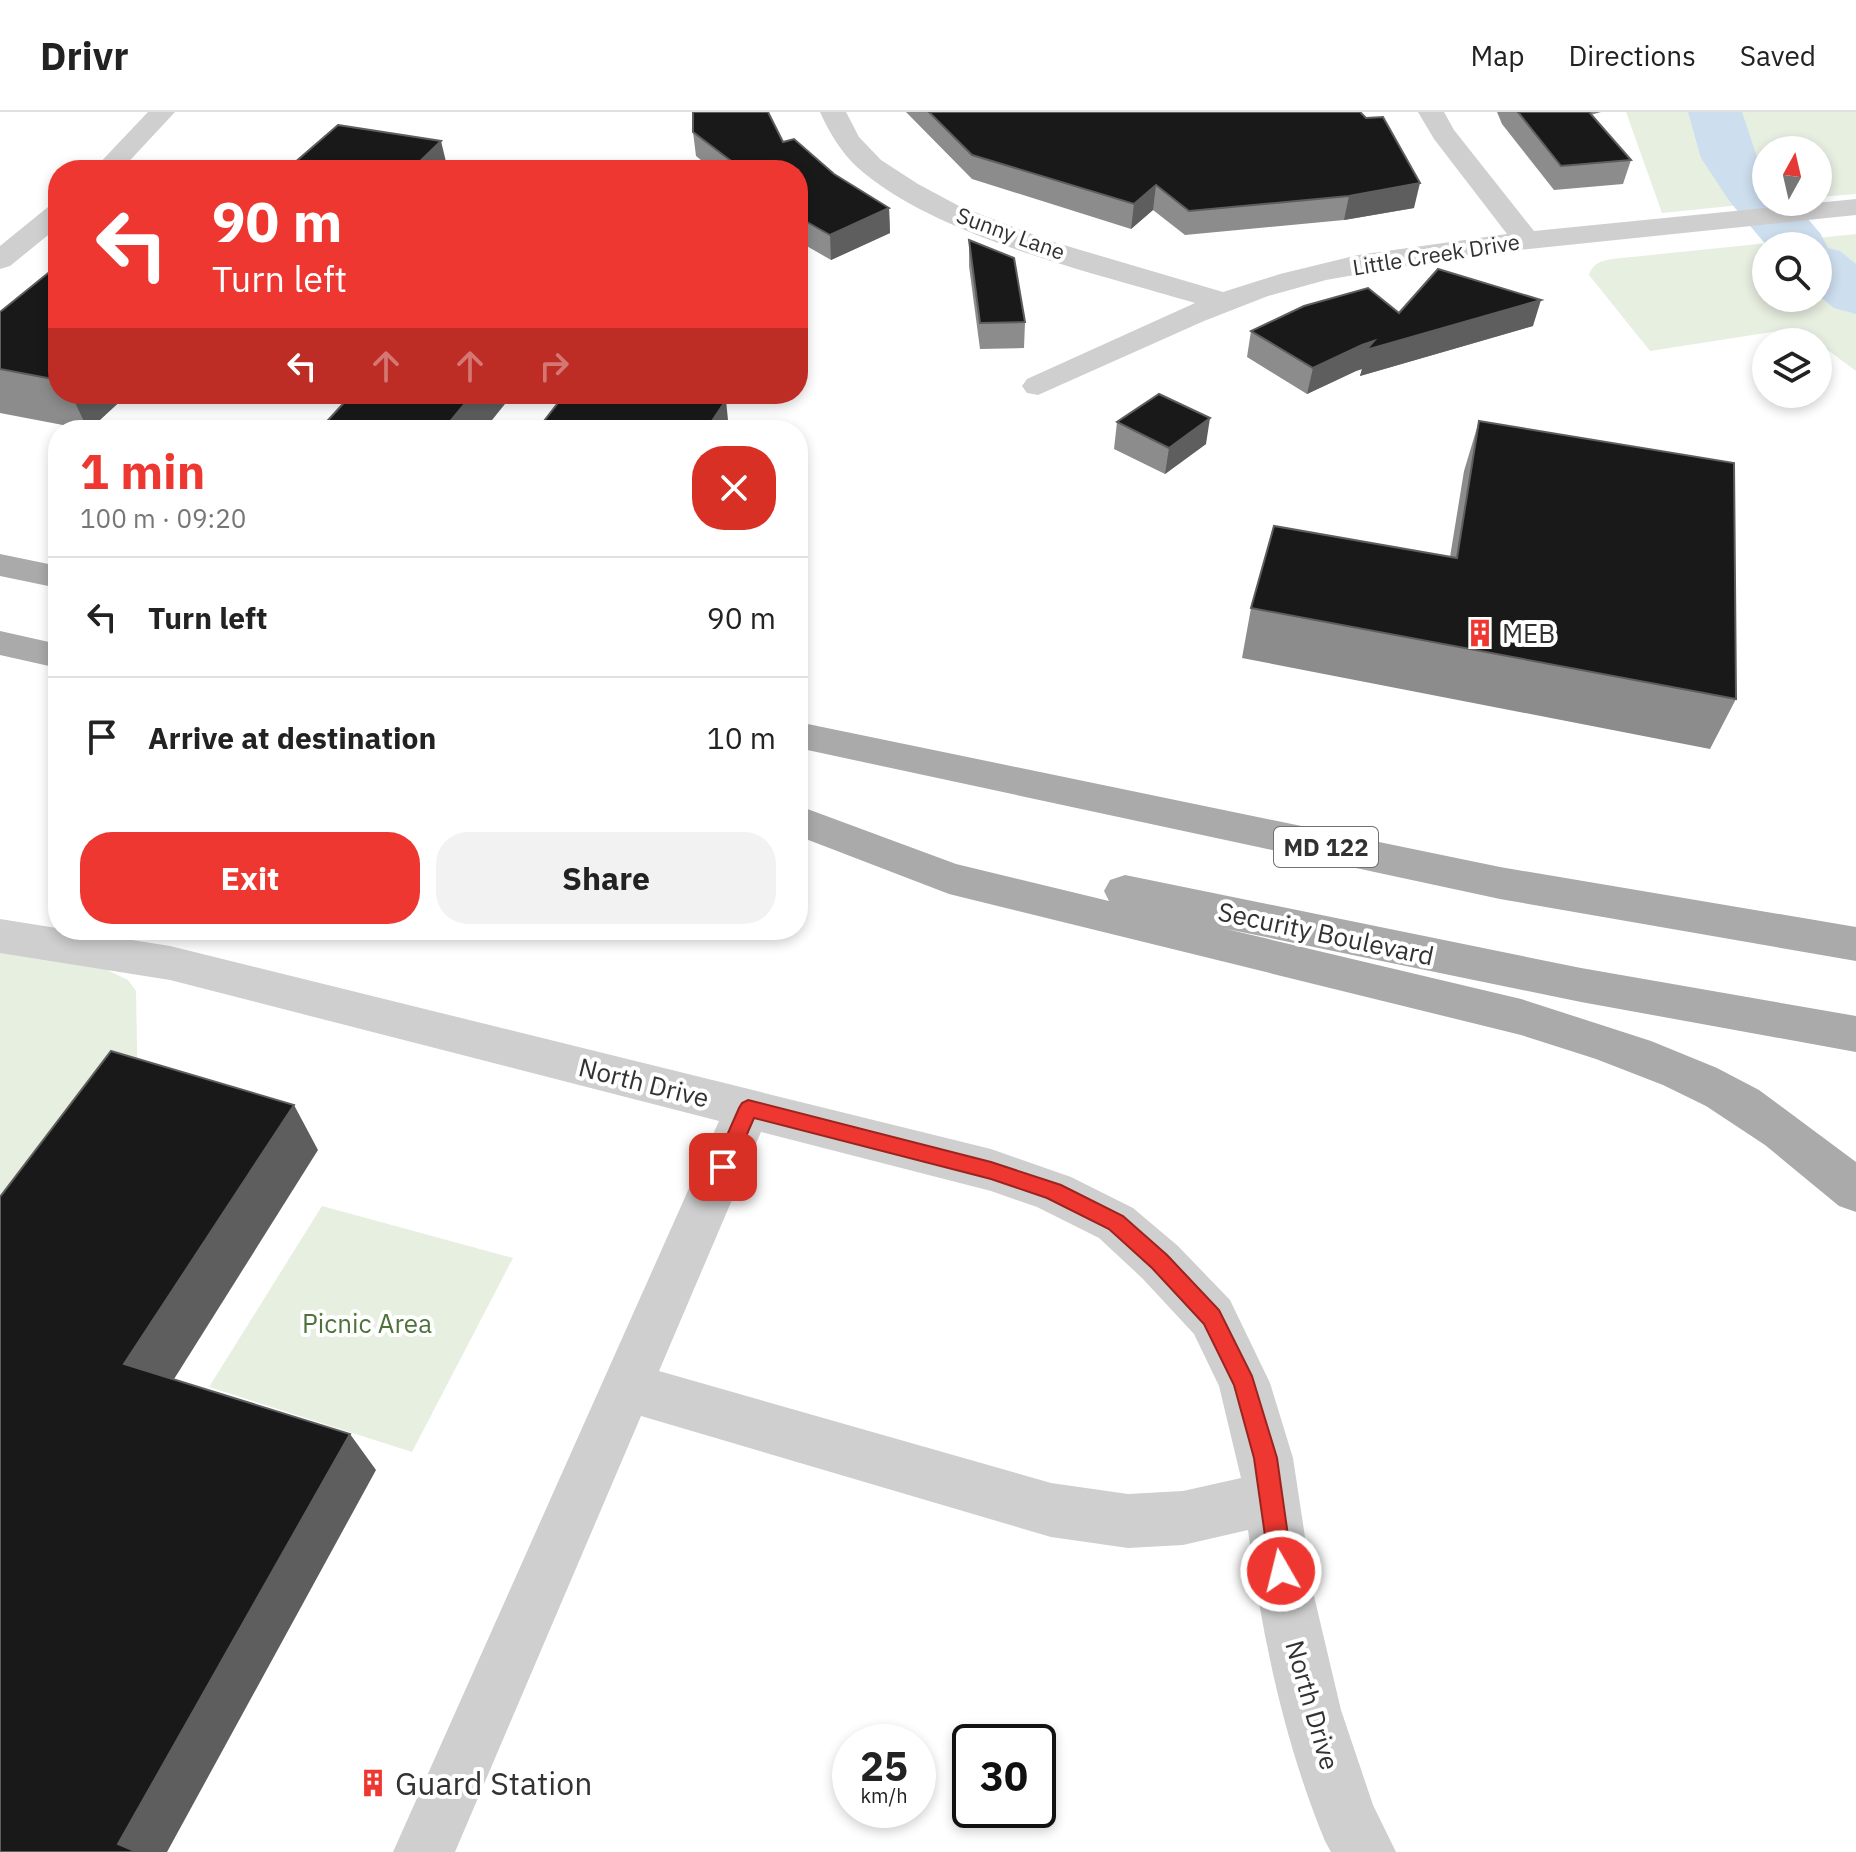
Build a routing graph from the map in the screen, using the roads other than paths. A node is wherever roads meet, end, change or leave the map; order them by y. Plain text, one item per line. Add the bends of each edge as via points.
1 (162, 112) edge
2 (833, 112) edge
3 (1431, 112) edge
4 (116, 160) edge
5 (1856, 207) edge
6 (48, 221) edge
7 (1526, 240) junction
8 (0, 260) edge
9 (1223, 302) junction
10 (1038, 386) dead end
11 (0, 565) edge
12 (48, 575) edge
13 (0, 643) edge
14 (48, 654) edge
15 (808, 737) edge
16 (808, 824) edge
17 (808, 825) edge
18 (0, 936) edge
19 (1856, 944) edge
20 (1856, 1034) edge
21 (748, 1108) junction
22 (1856, 1191) edge
23 (627, 1387) junction
24 (1271, 1498) junction
25 (424, 1852) edge
26 (1365, 1852) edge

1 - 4 street
2 - 9 street, Sunny Lane via 847,139 871,165 955,214
3 - 7 street
5 - 7 street, Little Creek Drive
6 - 8 street
7 - 9 street, Little Creek Drive via 1362,263
9 - 10 street, Little Creek Drive
11 - 12 main road
13 - 14 main road
15 - 19 main road, MD 122 via 1500,883
16 - 20 main road, Security Boulevard via 1520,974
17 - 22 main road via 949,878 1507,1013 1585,1037 1701,1081 1738,1102 1803,1146
18 - 21 street, North Drive via 170,963
21 - 23 street
21 - 24 street, North Drive via 991,1170 1054,1192 1116,1223 1212,1317 1244,1383 1266,1458
23 - 24 street via 1051,1510 1128,1521 1183,1518
23 - 25 street
24 - 26 street, North Drive via 1285,1596 1311,1710 1347,1819

